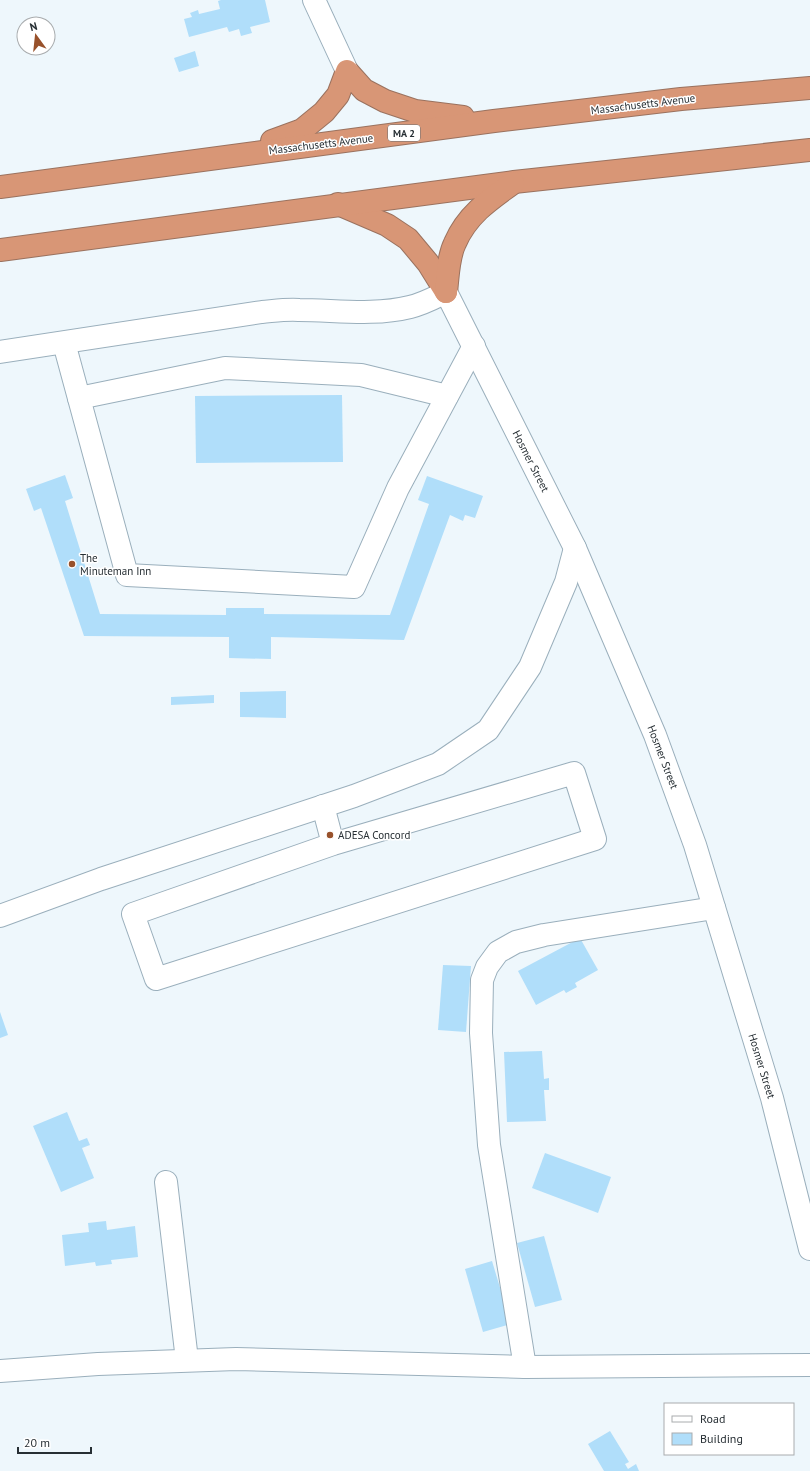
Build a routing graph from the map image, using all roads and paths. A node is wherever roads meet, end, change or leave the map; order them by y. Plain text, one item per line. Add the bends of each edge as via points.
1 (314, 0) edge
2 (347, 71) junction
3 (810, 88) edge
4 (494, 121) junction
5 (810, 150) edge
6 (235, 155) junction
7 (514, 182) junction
8 (0, 187) edge
9 (338, 204) junction
10 (0, 250) edge
11 (446, 292) junction
12 (64, 343) junction
13 (474, 346) junction
14 (0, 352) edge
15 (447, 396) junction
16 (79, 398) junction
17 (575, 548) junction
18 (323, 806) junction
19 (333, 844) junction
20 (714, 908) junction
21 (0, 916) edge
22 (166, 1182) dead end
23 (810, 1249) edge
24 (187, 1360) junction
25 (810, 1365) edge
26 (525, 1366) junction
27 (0, 1371) edge

1 - 2 street
2 - 4 highway via 364,90 393,104 415,111
2 - 6 highway via 338,95 324,112 302,130
3 - 4 highway, Massachusetts Avenue / MA 2 via 681,99
4 - 6 highway, Massachusetts Avenue / MA 2
5 - 7 highway
6 - 8 highway, Massachusetts Avenue / MA 2
7 - 9 highway
7 - 11 highway via 483,204 468,219 454,243
9 - 10 highway
9 - 11 highway via 387,225 408,239 428,262
11 - 12 street via 428,301 388,311 262,312
11 - 13 street, Hosmer Street
12 - 14 street
12 - 16 street
13 - 15 street
13 - 17 street, Hosmer Street
15 - 16 street via 361,375 225,368
15 - 16 street via 398,488 354,586 127,575
17 - 18 street via 566,582 530,667 488,730 438,764
17 - 20 street, Hosmer Street via 655,735
18 - 19 street
18 - 21 street
19 - 19 street via 133,914 156,979 595,839 574,772
20 - 23 street, Hosmer Street via 772,1098
20 - 26 street via 544,935 516,942 498,952 487,967 482,980 481,1033 489,1145
22 - 24 street
24 - 26 street
24 - 27 street
25 - 26 street

